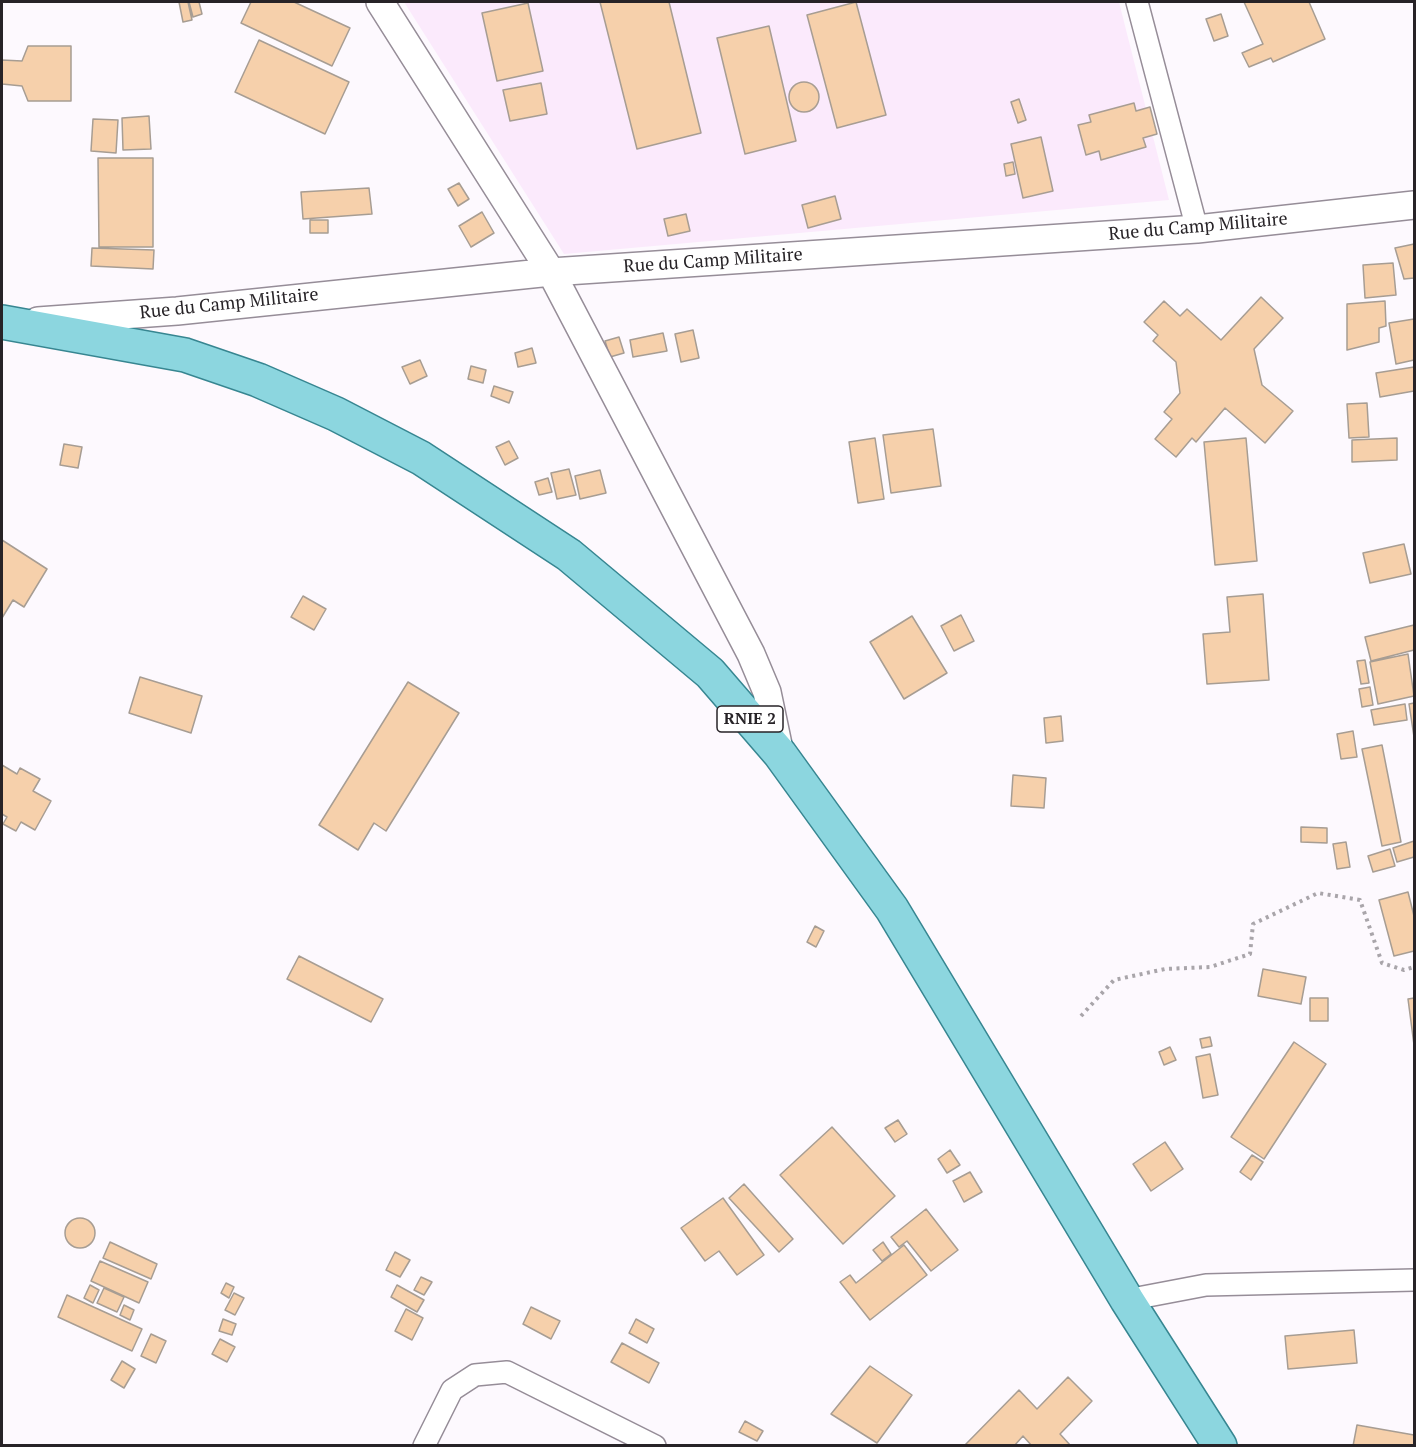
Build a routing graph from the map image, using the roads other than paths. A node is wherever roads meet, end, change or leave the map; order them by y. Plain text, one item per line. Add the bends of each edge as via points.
1 (380, 2) edge
2 (1137, 2) edge
3 (1414, 205) edge
4 (1197, 229) junction
5 (550, 272) junction
6 (7, 322) edge
7 (780, 754) junction
8 (1414, 1280) edge
9 (1127, 1300) junction
10 (424, 1446) edge
11 (655, 1446) edge
12 (1220, 1446) edge

1 - 5 street
2 - 4 street
3 - 4 street, Rue du Camp Militaire
4 - 5 street, Rue du Camp Militaire
5 - 6 street, Rue du Camp Militaire via 177,310
5 - 7 street via 751,654 767,692
6 - 7 main road, RNIE 2 via 185,355 258,380 336,414 421,459 569,555 642,614 710,673
7 - 9 main road, RNIE 2 via 892,909
8 - 9 street via 1206,1285
9 - 12 main road, RNIE 2
10 - 11 street via 452,1390 475,1375 507,1372

